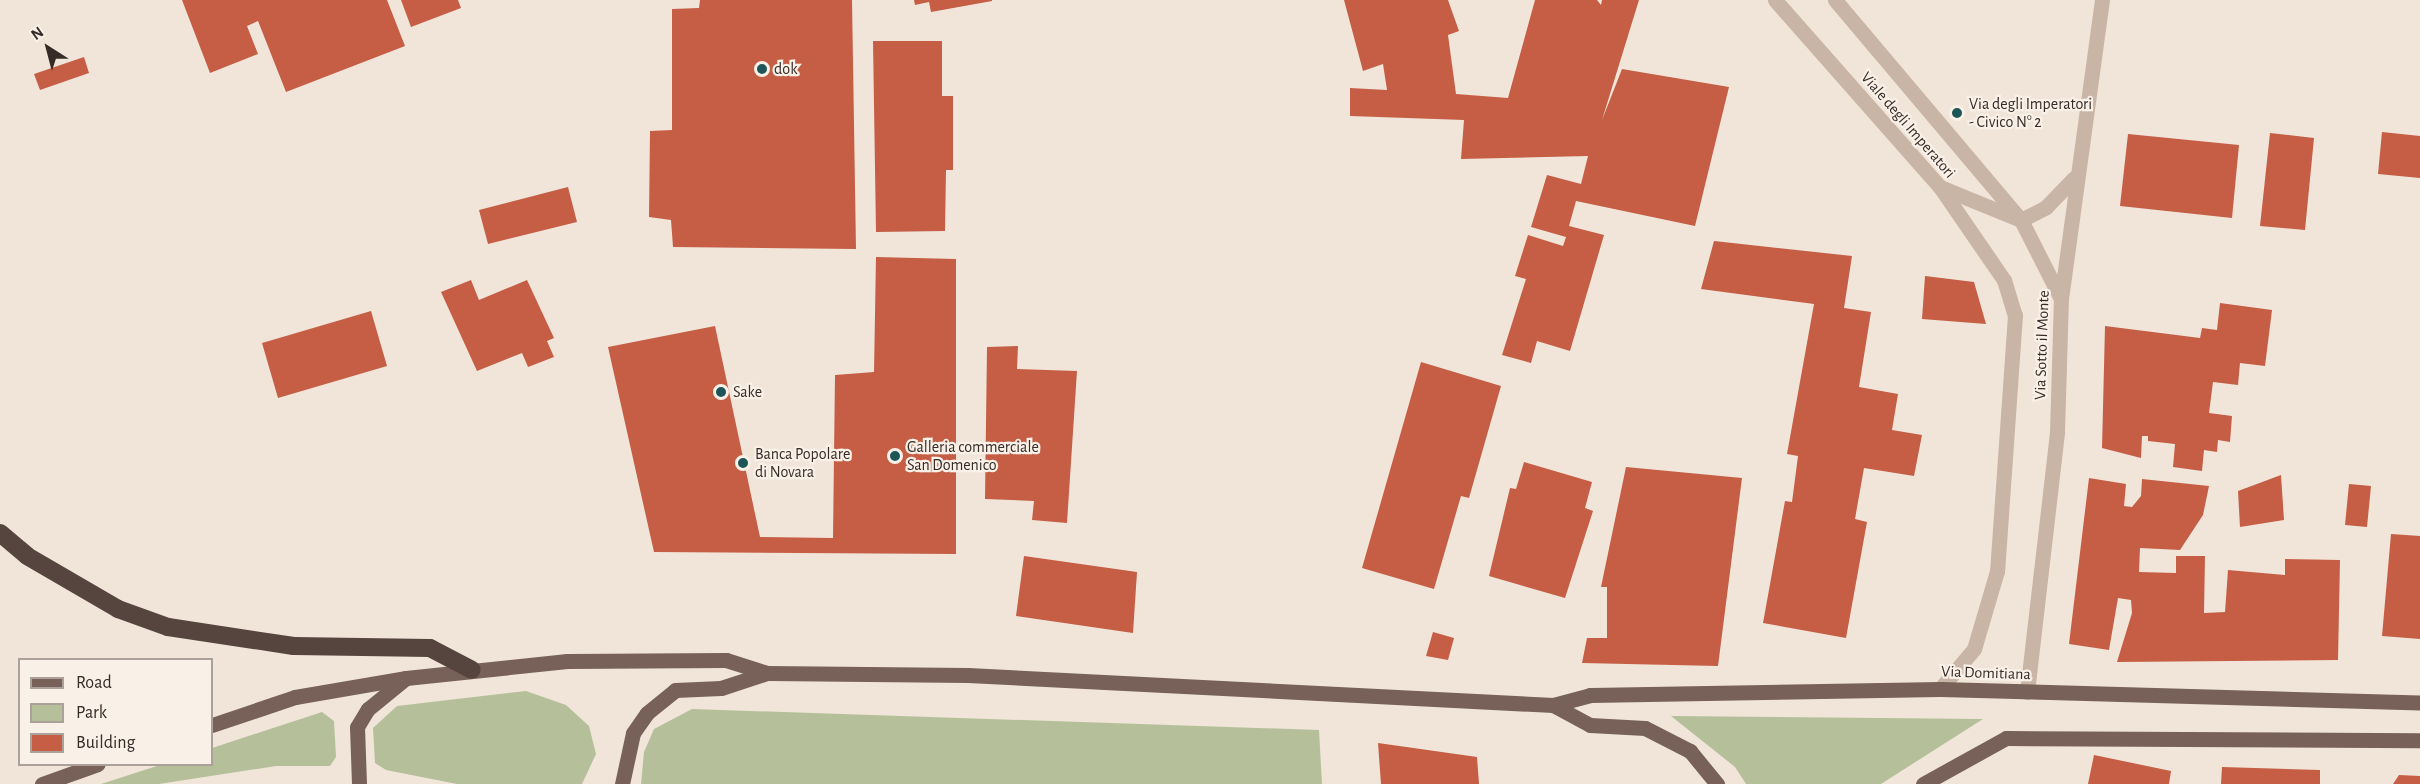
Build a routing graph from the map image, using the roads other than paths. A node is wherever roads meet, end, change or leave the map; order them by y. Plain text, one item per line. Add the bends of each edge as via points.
1 (1775, 0) edge
2 (1835, 0) edge
3 (2102, 0) edge
4 (2074, 178) junction
5 (1940, 187) junction
6 (2021, 220) junction
7 (2061, 299) junction
8 (2015, 315) joint
9 (0, 532) edge
10 (472, 670) junction
11 (767, 672) junction
12 (405, 678) junction
13 (1940, 689) junction
14 (2027, 692) junction
15 (2420, 702) edge
16 (1553, 705) junction
17 (213, 725) edge
18 (2420, 740) edge
19 (95, 766) edge
20 (42, 784) edge
21 (359, 784) edge
22 (622, 784) edge
23 (1717, 784) edge
24 (1923, 784) edge

1 - 5 street, Viale degli Imperatori
2 - 6 street, Viale degli Imperatori
3 - 4 street, Via Sotto il Monte
4 - 6 street via 2046,207
4 - 7 street, Via Sotto il Monte
5 - 6 street
5 - 8 street, Viale degli Imperatori via 2004,280
6 - 7 street, Viale degli Imperatori
7 - 14 street, Via Sotto il Monte via 2057,432
8 - 13 street, Via Sotto il Monte via 1997,571 1974,649
9 - 10 highway via 27,556 118,609 168,627 294,646 430,648
10 - 11 main road via 567,662 726,660
10 - 12 main road
11 - 16 main road via 968,675
11 - 22 main road via 721,688 675,690 647,713 633,733
12 - 17 main road via 295,697
12 - 21 main road via 368,710 357,727
13 - 14 main road, Via Domitiana
13 - 16 main road, Via Domitiana via 1590,695
14 - 15 main road, Via Domitiana
16 - 23 main road via 1590,725 1645,728 1690,751
18 - 24 main road via 2006,738
19 - 20 main road

